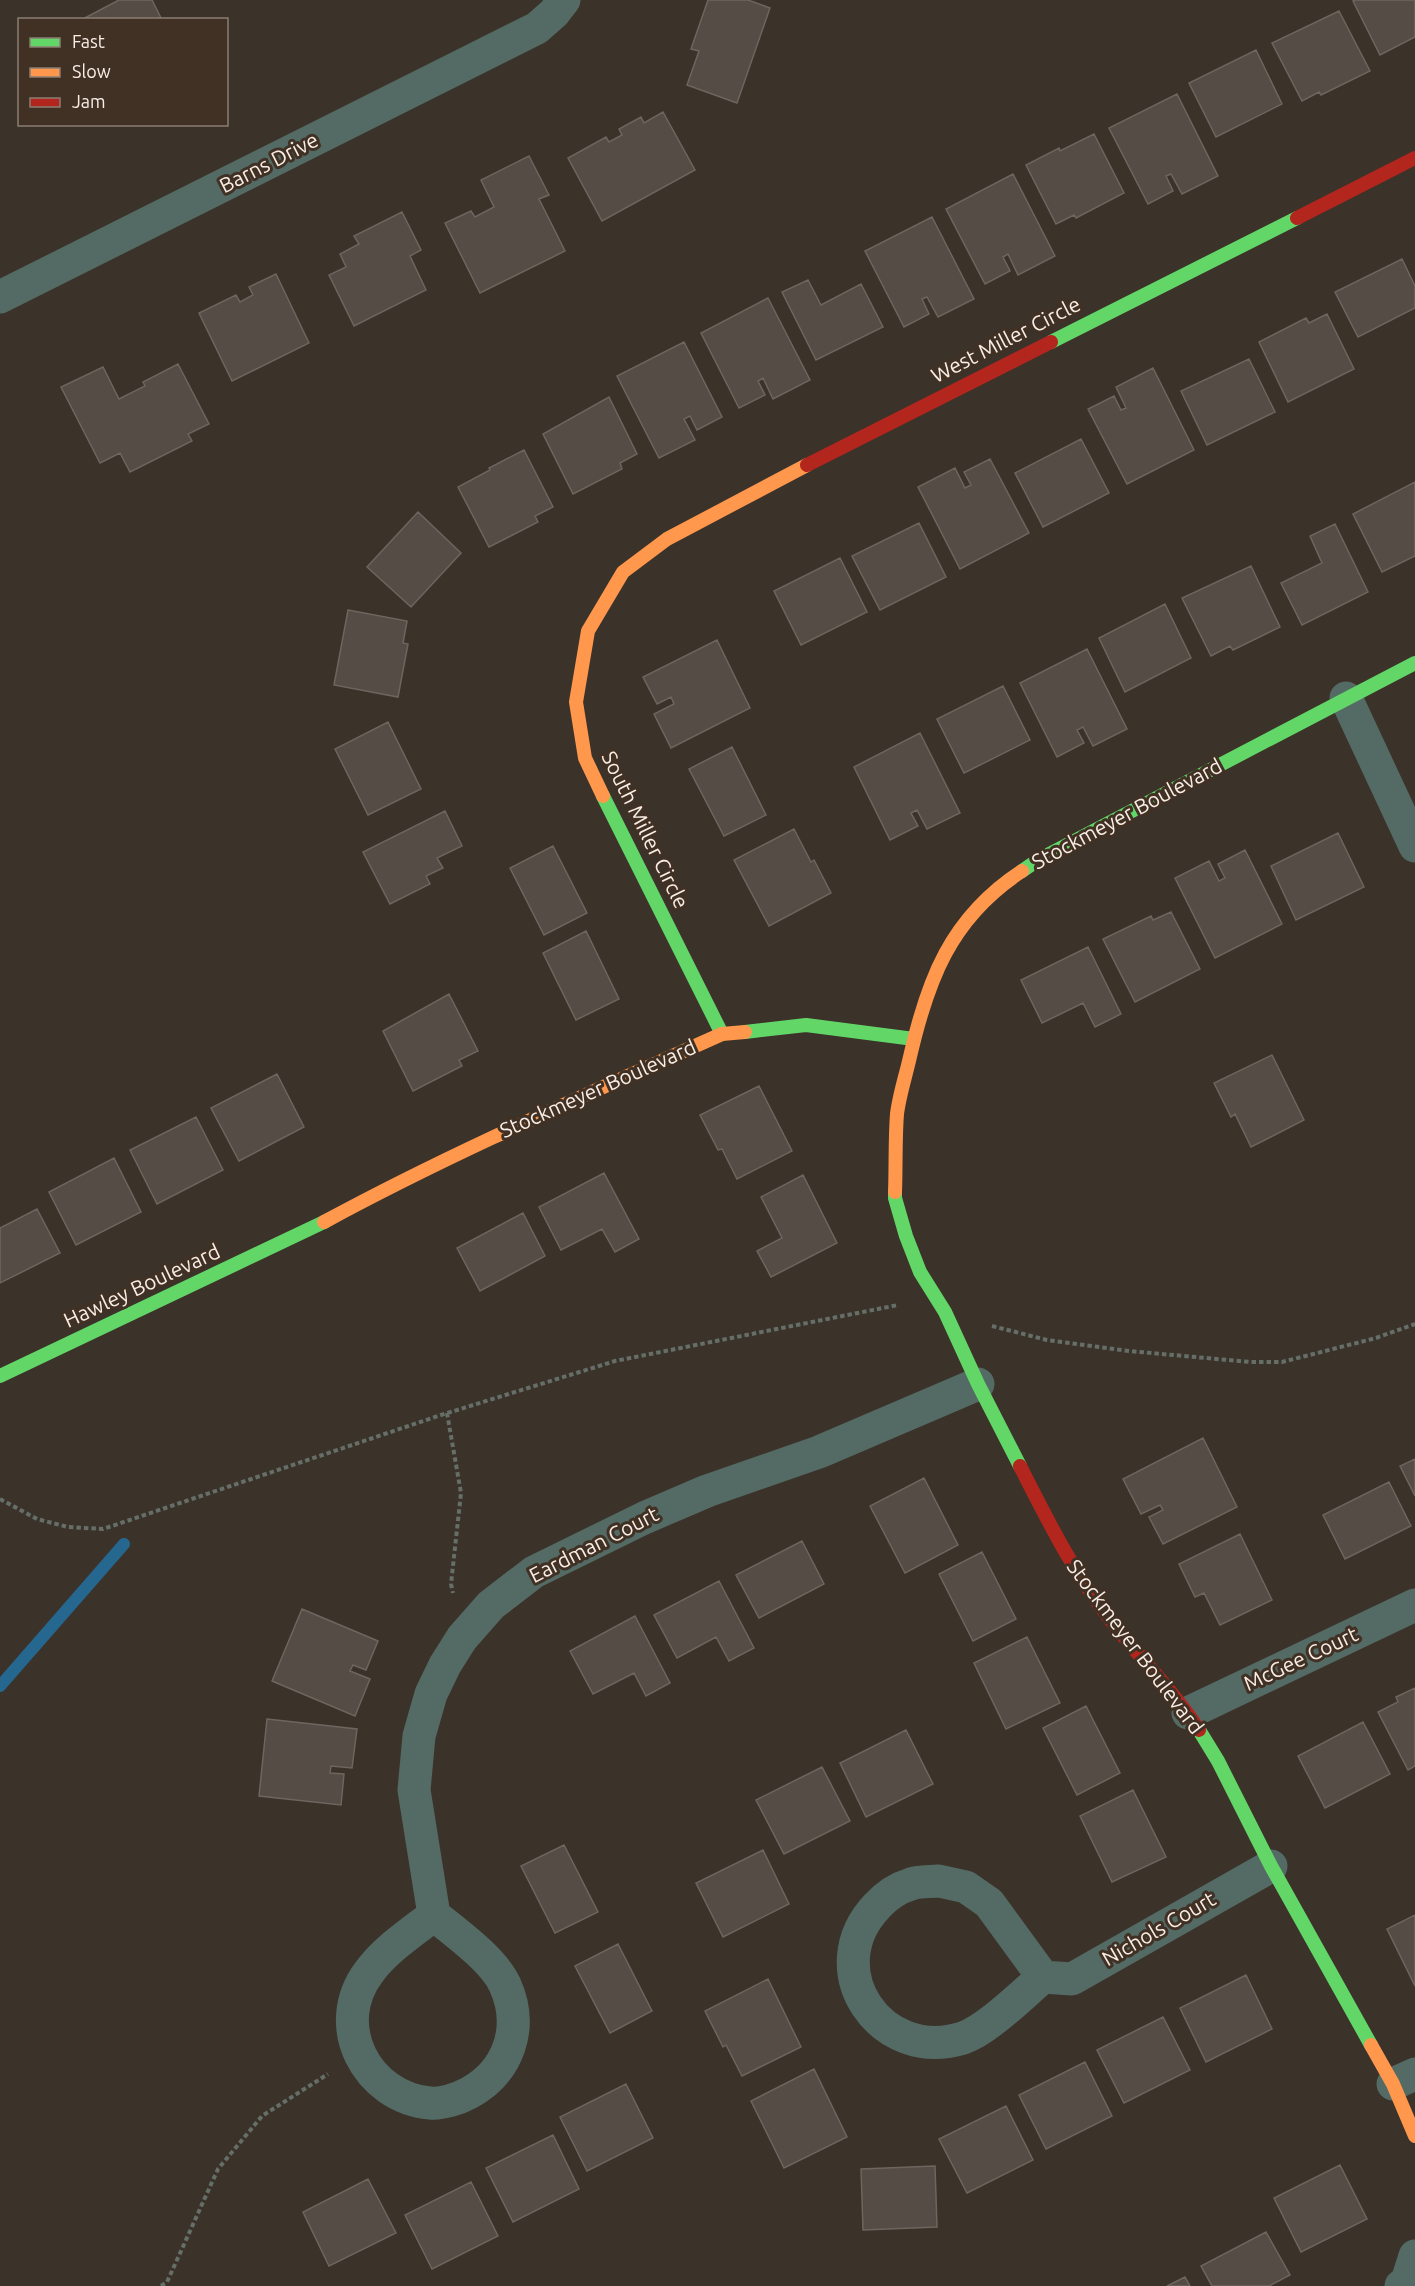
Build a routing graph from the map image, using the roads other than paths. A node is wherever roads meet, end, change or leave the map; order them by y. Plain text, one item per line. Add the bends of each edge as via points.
1 (564, 0) edge
2 (1415, 158) edge
3 (3, 287) edge
4 (623, 572) joint
5 (1415, 663) edge
6 (1346, 699) junction
7 (1415, 846) edge
8 (722, 1034) junction
9 (914, 1039) junction
10 (303, 1233) joint
11 (0, 1376) edge
12 (978, 1384) junction
13 (1415, 1605) edge
14 (1188, 1713) junction
15 (1271, 1866) junction
16 (434, 1915) junction
17 (1043, 1977) junction
18 (1404, 2079) edge
19 (1415, 2136) edge
20 (1415, 2256) edge
21 (1401, 2286) edge

1 - 3 street, Barns Drive via 537,28
2 - 4 street, West Miller Circle via 667,538
4 - 8 street, South Miller Circle via 588,631 576,702 585,758
5 - 6 street, Stockmeyer Boulevard
6 - 7 street
6 - 9 street, Stockmeyer Boulevard via 1006,880 976,909 947,947 928,989
8 - 9 street, Stockmeyer Boulevard via 806,1025
8 - 10 street, Stockmeyer Boulevard via 415,1173
9 - 12 street, Stockmeyer Boulevard via 897,1113 895,1198 920,1272 945,1312
10 - 11 street, Hawley Boulevard
12 - 14 street, Stockmeyer Boulevard via 1073,1568 1115,1626
12 - 16 street, Eardman Court via 819,1452 707,1491 644,1518 534,1572 491,1605 445,1665 431,1694 419,1736 414,1790
13 - 14 street, McGee Court
14 - 15 street, Stockmeyer Boulevard via 1218,1761
15 - 17 street, Nichols Court via 1072,1978
15 - 18 street, Stockmeyer Boulevard
16 - 16 street via 369,1971 357,1994 352,2019 355,2044 366,2068 384,2086 407,2098 432,2103 460,2098 484,2085 503,2064 513,2038 513,2009 505,1983 487,1961
17 - 17 street via 966,2037 941,2043 916,2041 892,2032 872,2014 859,1993 854,1968 855,1942 867,1917 886,1896 911,1884 939,1881 966,1887 989,1903
18 - 19 street, Stockmeyer Boulevard
20 - 21 street via 1407,2281

